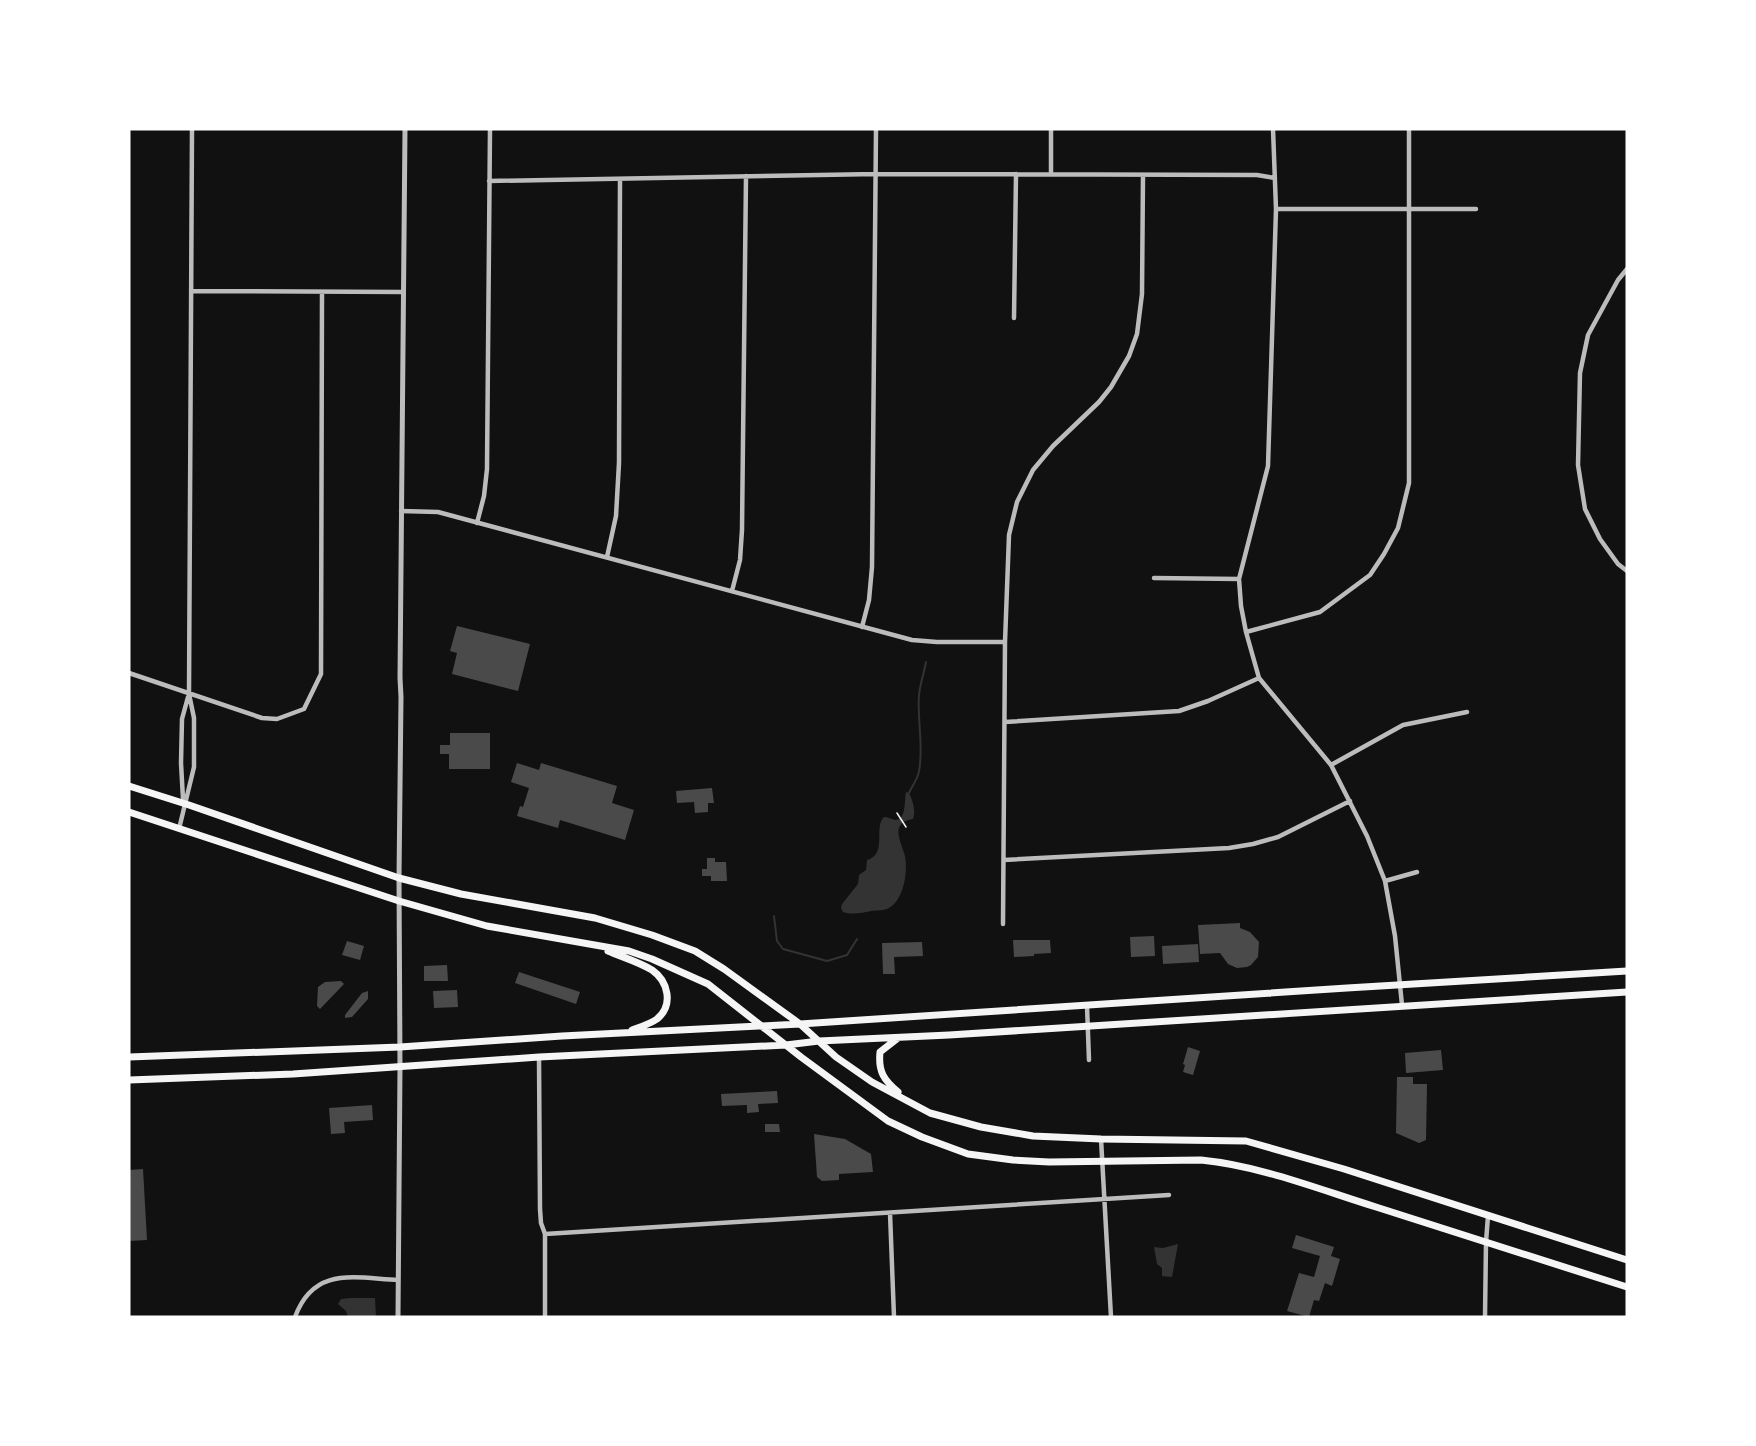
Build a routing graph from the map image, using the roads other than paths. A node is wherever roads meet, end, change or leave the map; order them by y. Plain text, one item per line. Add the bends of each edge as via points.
1 (192, 129) edge
2 (405, 129) edge
3 (490, 129) edge
4 (876, 129) edge
5 (1051, 129) edge
6 (1274, 129) edge
7 (1409, 129) edge
8 (876, 174) junction
9 (1016, 174) junction
10 (1050, 174) junction
11 (1143, 175) junction
12 (746, 176) junction
13 (1275, 178) junction
14 (620, 179) junction
15 (489, 181) junction
16 (1408, 208) junction
17 (1276, 209) junction
18 (1476, 209) dead end
19 (1627, 269) edge
20 (191, 291) junction
21 (322, 292) junction
22 (403, 292) junction
23 (1014, 318) dead end
24 (401, 511) junction
25 (477, 523) junction
26 (607, 558) junction
27 (1627, 571) edge
28 (1154, 578) dead end
29 (1239, 579) junction
30 (732, 591) junction
31 (862, 627) junction
32 (1246, 632) junction
33 (1005, 642) junction
34 (129, 673) edge
35 (1259, 678) junction
36 (189, 694) junction
37 (1467, 712) dead end
38 (1005, 722) junction
39 (1331, 765) junction
40 (129, 786) edge
41 (1350, 801) junction
42 (184, 804) junction
43 (129, 812) edge
44 (178, 828) junction
45 (1004, 860) junction
46 (1417, 872) dead end
47 (399, 878) junction
48 (1384, 881) junction
49 (399, 901) junction
50 (1004, 924) dead end
51 (598, 946) junction
52 (1627, 971) edge
53 (1400, 985) junction
54 (1627, 992) edge
55 (1402, 1005) junction
56 (1087, 1006) junction
57 (800, 1024) junction
58 (761, 1026) junction
59 (1088, 1026) junction
60 (626, 1033) junction
61 (898, 1037) junction
62 (819, 1041) junction
63 (786, 1045) junction
64 (400, 1047) junction
65 (129, 1057) edge
66 (539, 1057) junction
67 (1089, 1060) dead end
68 (400, 1067) junction
69 (129, 1080) edge
70 (909, 1102) junction
71 (1101, 1139) junction
72 (1102, 1161) junction
73 (1169, 1195) dead end
74 (1105, 1198) junction
75 (890, 1213) junction
76 (1488, 1216) junction
77 (545, 1234) junction
78 (1486, 1242) junction
79 (1627, 1260) edge
80 (398, 1280) junction
81 (1627, 1287) edge
82 (295, 1317) edge
83 (398, 1317) edge
84 (545, 1317) edge
85 (894, 1317) edge
86 (1111, 1317) edge
87 (1485, 1317) edge

1 - 20 street
2 - 22 street
3 - 15 street
4 - 8 street
5 - 10 street
6 - 13 street
7 - 16 street
8 - 9 street
8 - 12 street
8 - 31 street via 872,567
9 - 10 street
9 - 23 street
10 - 11 street
11 - 13 street
11 - 33 street via 1142,294 1137,334 1111,387 1041,460 1017,502 1009,535
12 - 14 street
12 - 30 street via 742,530
13 - 17 street
14 - 15 street
14 - 26 street via 619,463
15 - 25 street via 487,469
16 - 17 street
16 - 18 street
16 - 32 street via 1408,483 1400,522 1370,575 1320,612
17 - 29 street via 1268,466
19 - 27 street via 1588,335 1580,373 1578,465 1585,509 1600,539
20 - 21 street
20 - 36 street
21 - 22 street
21 - 36 street via 321,674 304,709 285,717 262,718
22 - 24 street
24 - 25 street via 438,512
24 - 47 street
25 - 26 street
26 - 30 street
28 - 29 street
29 - 32 street
30 - 31 street
31 - 33 street via 912,640
32 - 35 street
33 - 38 street
34 - 36 street
35 - 38 street via 1179,711
35 - 39 street
36 - 42 street via 182,719
36 - 42 street via 194,718 194,767
37 - 39 street via 1402,725
38 - 45 street
39 - 41 street
40 - 42 main road
41 - 45 street via 1278,837 1254,844
41 - 48 street
42 - 44 street
42 - 47 main road
43 - 44 main road
44 - 49 main road
45 - 50 street
46 - 48 street
47 - 49 street
47 - 57 main road via 461,894 595,918 652,935 695,951
48 - 53 street
49 - 51 main road via 487,926
49 - 64 street
51 - 58 main road via 629,951 708,984
51 - 60 main road via 654,972 666,988 668,999 661,1015
52 - 53 main road
53 - 55 street
53 - 56 main road
54 - 55 main road
55 - 59 main road
56 - 57 main road
56 - 59 street
57 - 58 main road
57 - 62 main road
58 - 60 main road
58 - 63 main road
59 - 61 main road
59 - 67 street
60 - 64 main road
61 - 62 main road
61 - 70 main road via 880,1052 880,1070 888,1084
62 - 63 main road
62 - 70 main road via 872,1082
63 - 66 main road
63 - 72 main road via 888,1121 968,1154 1049,1162
64 - 65 main road
64 - 68 street
66 - 68 main road
66 - 77 street via 540,1217
68 - 69 main road
68 - 80 street
70 - 71 main road via 930,1113 981,1127 1033,1136
71 - 72 street
71 - 76 main road via 1246,1141
72 - 74 street
72 - 78 main road via 1226,1162
73 - 74 street
74 - 75 street
74 - 86 street
75 - 77 street
75 - 85 street
76 - 78 street
76 - 79 main road
77 - 84 street
78 - 81 main road
78 - 87 street
80 - 82 street via 339,1277 318,1284 300,1302
80 - 83 street

